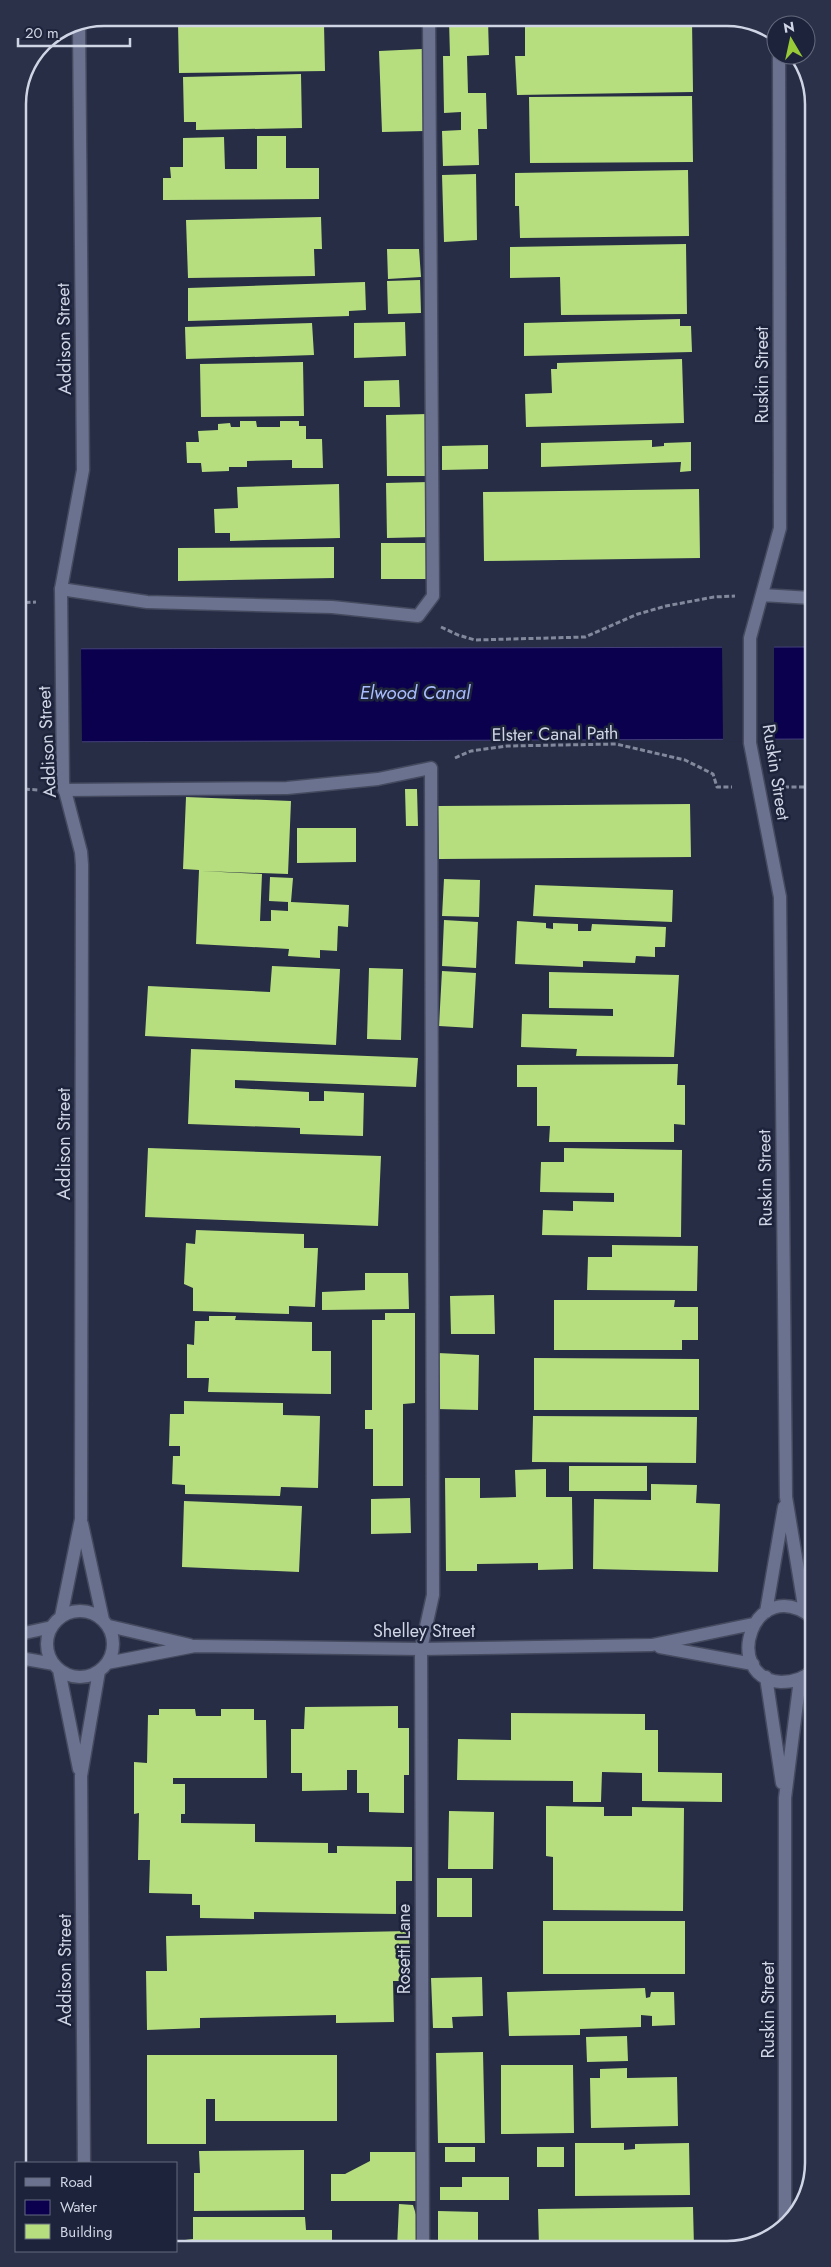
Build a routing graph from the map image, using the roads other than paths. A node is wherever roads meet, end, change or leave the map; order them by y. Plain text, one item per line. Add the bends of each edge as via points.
1 (429, 26) edge
2 (79, 30) edge
3 (779, 65) edge
4 (61, 590) junction
5 (762, 596) junction
6 (805, 598) edge
7 (64, 790) junction
8 (786, 1497) junction
9 (81, 1520) junction
10 (805, 1594) edge
11 (766, 1612) junction
12 (805, 1613) edge
13 (61, 1617) junction
14 (106, 1623) junction
15 (753, 1624) junction
16 (52, 1627) junction
17 (26, 1633) edge
18 (652, 1645) junction
19 (195, 1646) junction
20 (421, 1649) junction
21 (26, 1659) edge
22 (753, 1664) junction
23 (57, 1667) junction
24 (103, 1667) junction
25 (805, 1676) edge
26 (766, 1677) junction
27 (800, 1679) junction
28 (81, 1776) junction
29 (785, 1798) junction
30 (84, 2162) edge
31 (786, 2213) edge
32 (423, 2241) edge

1 - 4 street via 433,596 418,616 332,606 147,602
2 - 4 street, Addison Street via 83,470
3 - 5 street, Ruskin Street via 780,528
4 - 7 street, Addison Street
5 - 6 street
5 - 8 street, Ruskin Street via 750,638 750,743 780,897
7 - 9 street, Addison Street via 82,865
7 - 20 street, Rosetti Lane via 287,788 378,779 431,768 433,1595
8 - 10 street, Ruskin Street
8 - 11 street, Ruskin Street
9 - 13 street, Addison Street
9 - 14 street, Addison Street
11 - 12 street via 786,1606
11 - 15 street
13 - 14 street via 83,1611
13 - 16 street
14 - 19 street, Shelley Street
14 - 24 street via 114,1645
15 - 18 street, Shelley Street
15 - 22 street via 748,1644
16 - 17 street
16 - 23 street via 47,1646
18 - 20 street, Shelley Street
18 - 22 street, Shelley Street
19 - 20 street, Shelley Street
19 - 24 street, Shelley Street
20 - 32 street, Rosetti Lane
21 - 23 street
22 - 26 street
23 - 24 street via 79,1677 90,1676
23 - 28 street, Addison Street
24 - 28 street, Addison Street
25 - 27 street
26 - 27 street via 788,1682
26 - 29 street, Ruskin Street
27 - 29 street, Ruskin Street
28 - 30 street, Addison Street
29 - 31 street, Ruskin Street

